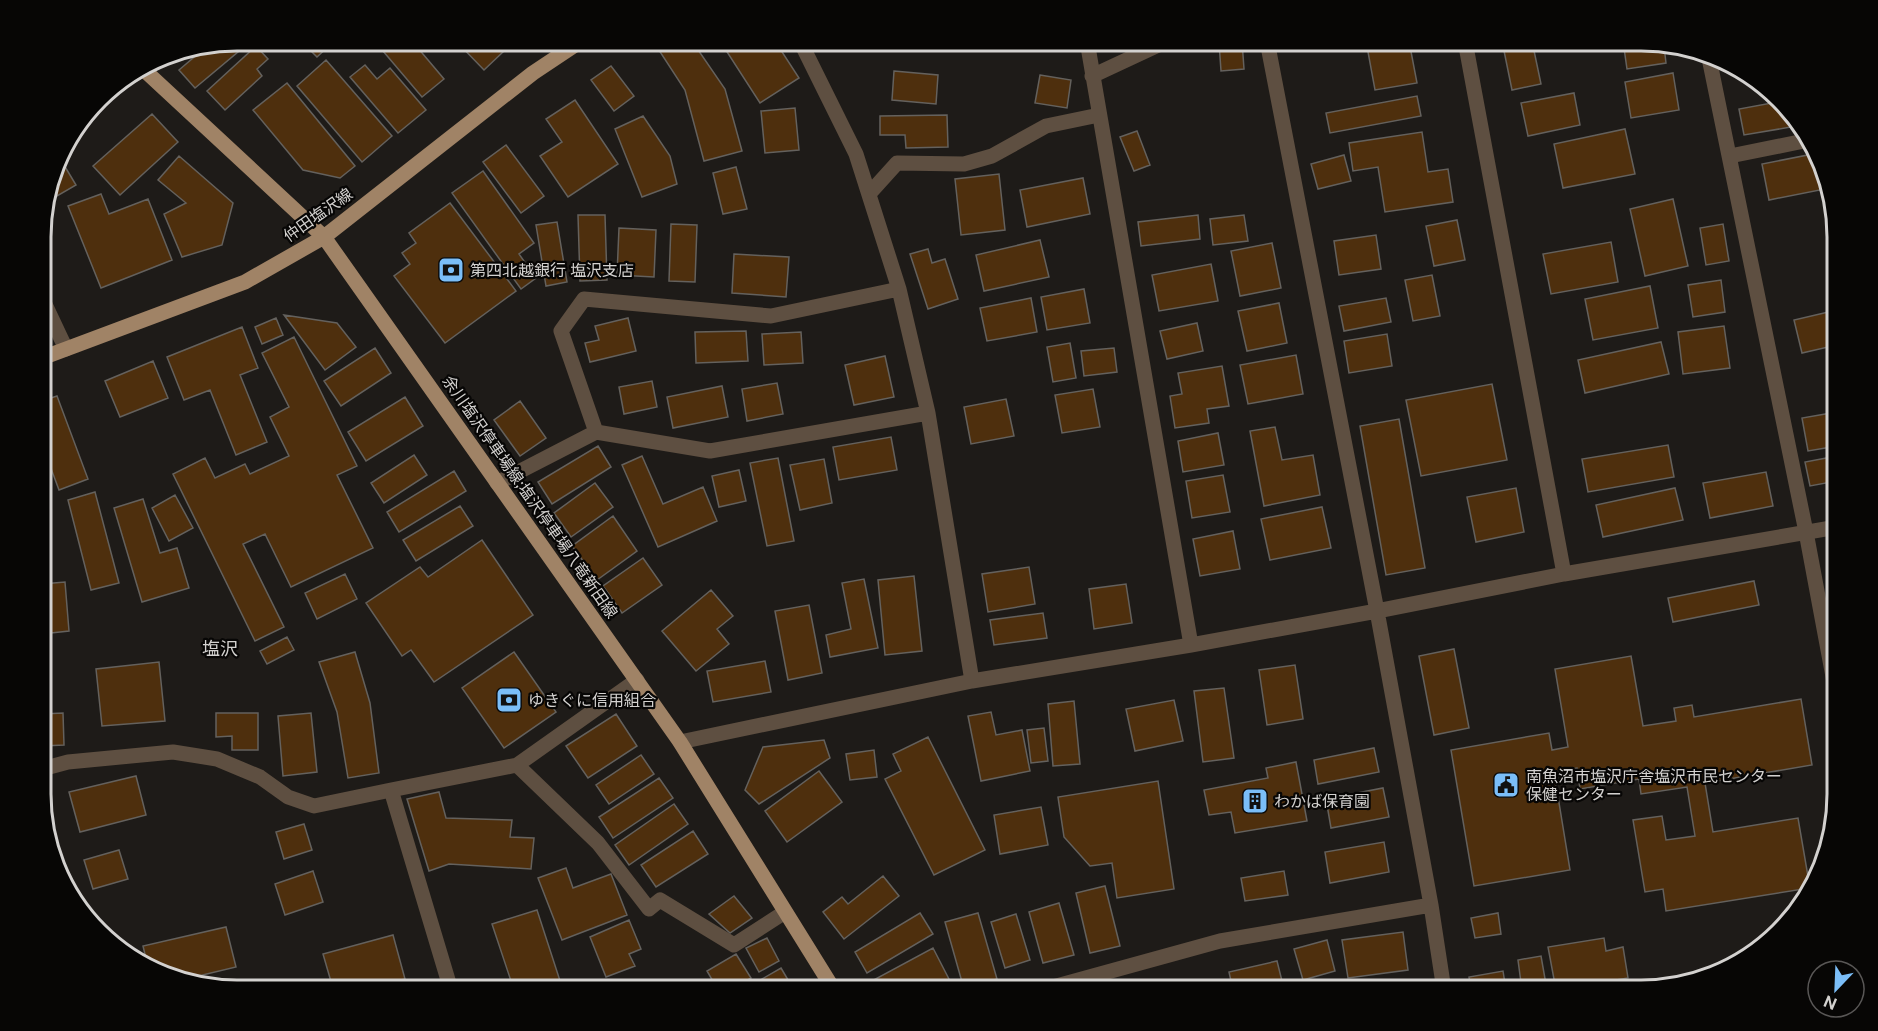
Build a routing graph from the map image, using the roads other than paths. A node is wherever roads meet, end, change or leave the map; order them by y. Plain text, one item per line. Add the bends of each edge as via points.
1 (565, 51) edge
2 (805, 51) edge
3 (1089, 51) edge
4 (1144, 51) edge
5 (1269, 51) edge
6 (1467, 51) edge
7 (1710, 64) edge
8 (148, 74) edge
9 (1092, 76) junction
10 (1099, 116) junction
11 (1800, 142) edge
12 (1730, 156) junction
13 (868, 194) junction
14 (324, 237) junction
15 (899, 290) junction
16 (51, 317) edge
17 (66, 349) junction
18 (51, 355) edge
19 (928, 413) junction
20 (596, 432) junction
21 (497, 483) junction
22 (1827, 529) edge
23 (1806, 532) junction
24 (1564, 574) junction
25 (1377, 611) junction
26 (1827, 644) edge
27 (1191, 645) junction
28 (637, 680) junction
29 (972, 681) junction
30 (680, 742) junction
31 (517, 765) junction
32 (51, 767) edge
33 (391, 790) junction
34 (1431, 905) junction
35 (785, 912) junction
36 (448, 980) edge
37 (828, 980) edge
38 (1078, 980) edge
39 (1442, 980) edge

1 - 14 main road, 仲田塩沢線
2 - 13 street via 856,154
3 - 9 street
4 - 9 street
5 - 25 street
6 - 24 street
7 - 12 street
8 - 14 main road, 余川塩沢停車場線;塩沢停車場八竜新田線
9 - 10 street
10 - 13 street via 1046,126 992,156 964,164 897,162
10 - 27 street
11 - 12 street
12 - 23 street
13 - 15 street
14 - 17 main road, 仲田塩沢線 via 245,282
14 - 21 main road, 余川塩沢停車場線;塩沢停車場八竜新田線
15 - 19 street
15 - 20 street via 771,316 584,299 561,331
16 - 17 street
17 - 18 main road, 仲田塩沢線
19 - 20 street via 710,451
19 - 29 street
20 - 21 street
21 - 28 main road, 余川塩沢停車場線;塩沢停車場八竜新田線
22 - 23 street
23 - 24 street
23 - 26 street
24 - 25 street
25 - 27 street
25 - 34 street
27 - 29 street
28 - 30 main road, 余川塩沢停車場線;塩沢停車場八竜新田線
28 - 31 street
29 - 30 street
30 - 35 main road, 余川塩沢停車場線;塩沢停車場八竜新田線
31 - 33 street
31 - 35 street via 598,843 649,909 660,900 734,945
32 - 33 street via 172,752 217,759 260,777 288,797 314,806
33 - 36 street
34 - 38 street via 1220,941
34 - 39 street
35 - 37 main road, 余川塩沢停車場線;塩沢停車場八竜新田線

